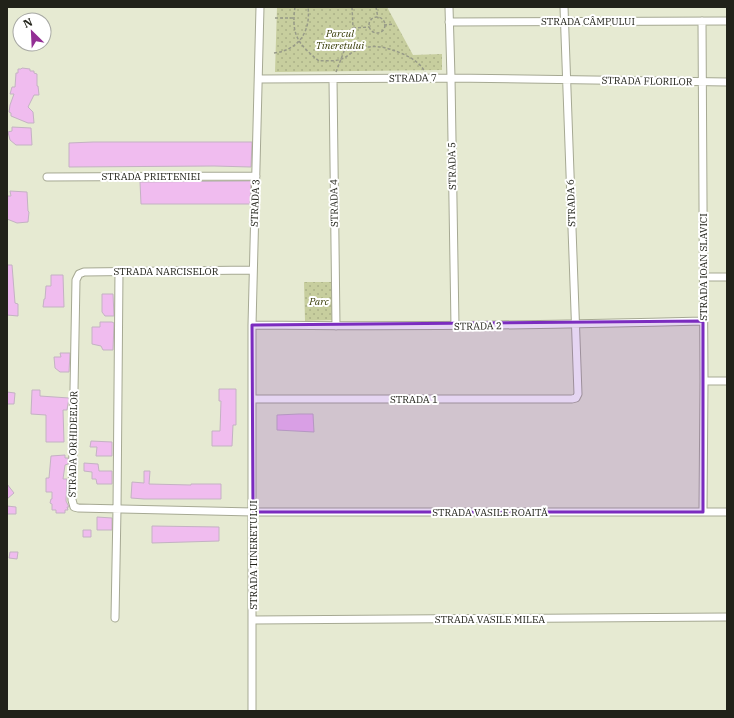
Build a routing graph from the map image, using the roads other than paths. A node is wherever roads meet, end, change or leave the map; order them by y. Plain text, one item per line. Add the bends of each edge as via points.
1 (260, 7) edge
2 (448, 7) edge
3 (564, 7) edge
4 (564, 21) junction
5 (702, 21) junction
6 (727, 21) edge
7 (449, 22) junction
8 (451, 78) junction
9 (259, 79) junction
10 (333, 79) junction
11 (567, 80) junction
12 (702, 82) junction
13 (727, 82) edge
14 (256, 176) junction
15 (47, 177) dead end
16 (253, 270) junction
17 (119, 271) junction
18 (79, 274) joint
19 (704, 277) junction
20 (727, 277) edge
21 (703, 321) junction
22 (576, 324) junction
23 (252, 325) junction
24 (336, 326) junction
25 (455, 326) junction
26 (704, 381) junction
27 (727, 381) edge
28 (576, 398) joint
29 (252, 399) junction
30 (117, 509) junction
31 (253, 512) junction
32 (703, 512) junction
33 (727, 512) edge
34 (727, 616) edge
35 (115, 618) dead end
36 (253, 620) junction
37 (252, 711) edge

1 - 9 street, STRADA 3
2 - 7 street, STRADA 5
3 - 4 street, STRADA 6
4 - 5 street, STRADA CÂMPULUI
4 - 7 street, STRADA CÂMPULUI
4 - 11 street, STRADA 6
5 - 6 street, STRADA CÂMPULUI
5 - 12 street, STRADA IOAN SLAVICI
7 - 8 street, STRADA 5
8 - 10 street, STRADA 7
8 - 11 street, STRADA 7
8 - 25 street, STRADA 5
9 - 10 street, STRADA 7
9 - 14 street, STRADA 3
10 - 24 street, STRADA 4
11 - 12 street, STRADA FLORILOR
11 - 22 street, STRADA 6
12 - 13 street, STRADA FLORILOR
12 - 19 street, STRADA IOAN SLAVICI
14 - 15 street, STRADA PRIETENIEI
14 - 16 street, STRADA 3
16 - 17 street, STRADA NARCISELOR
16 - 23 street, STRADA 3
17 - 18 street, STRADA NARCISELOR
17 - 30 street
18 - 30 street, STRADA ORHIDEELOR via 76,280 72,500 74,507 78,508
19 - 20 street
19 - 21 street, STRADA IOAN SLAVICI
21 - 22 street, STRADA 2
21 - 26 street, STRADA IOAN SLAVICI
22 - 25 street, STRADA 2
22 - 28 street, STRADA 6
23 - 24 street, STRADA 2
23 - 29 street, STRADA 3
24 - 25 street, STRADA 2
26 - 27 street
26 - 32 street, STRADA IOAN SLAVICI
28 - 29 street, STRADA 1
29 - 31 street, STRADA TINERETULUI
30 - 31 street, STRADA ORHIDEELOR
30 - 35 street
31 - 32 street, STRADA VASILE ROAITĂ
31 - 36 street, STRADA TINERETULUI
32 - 33 street, STRADA VASILE ROAITĂ
34 - 36 street, STRADA VASILE MILEA
36 - 37 street, STRADA TINERETULUI

